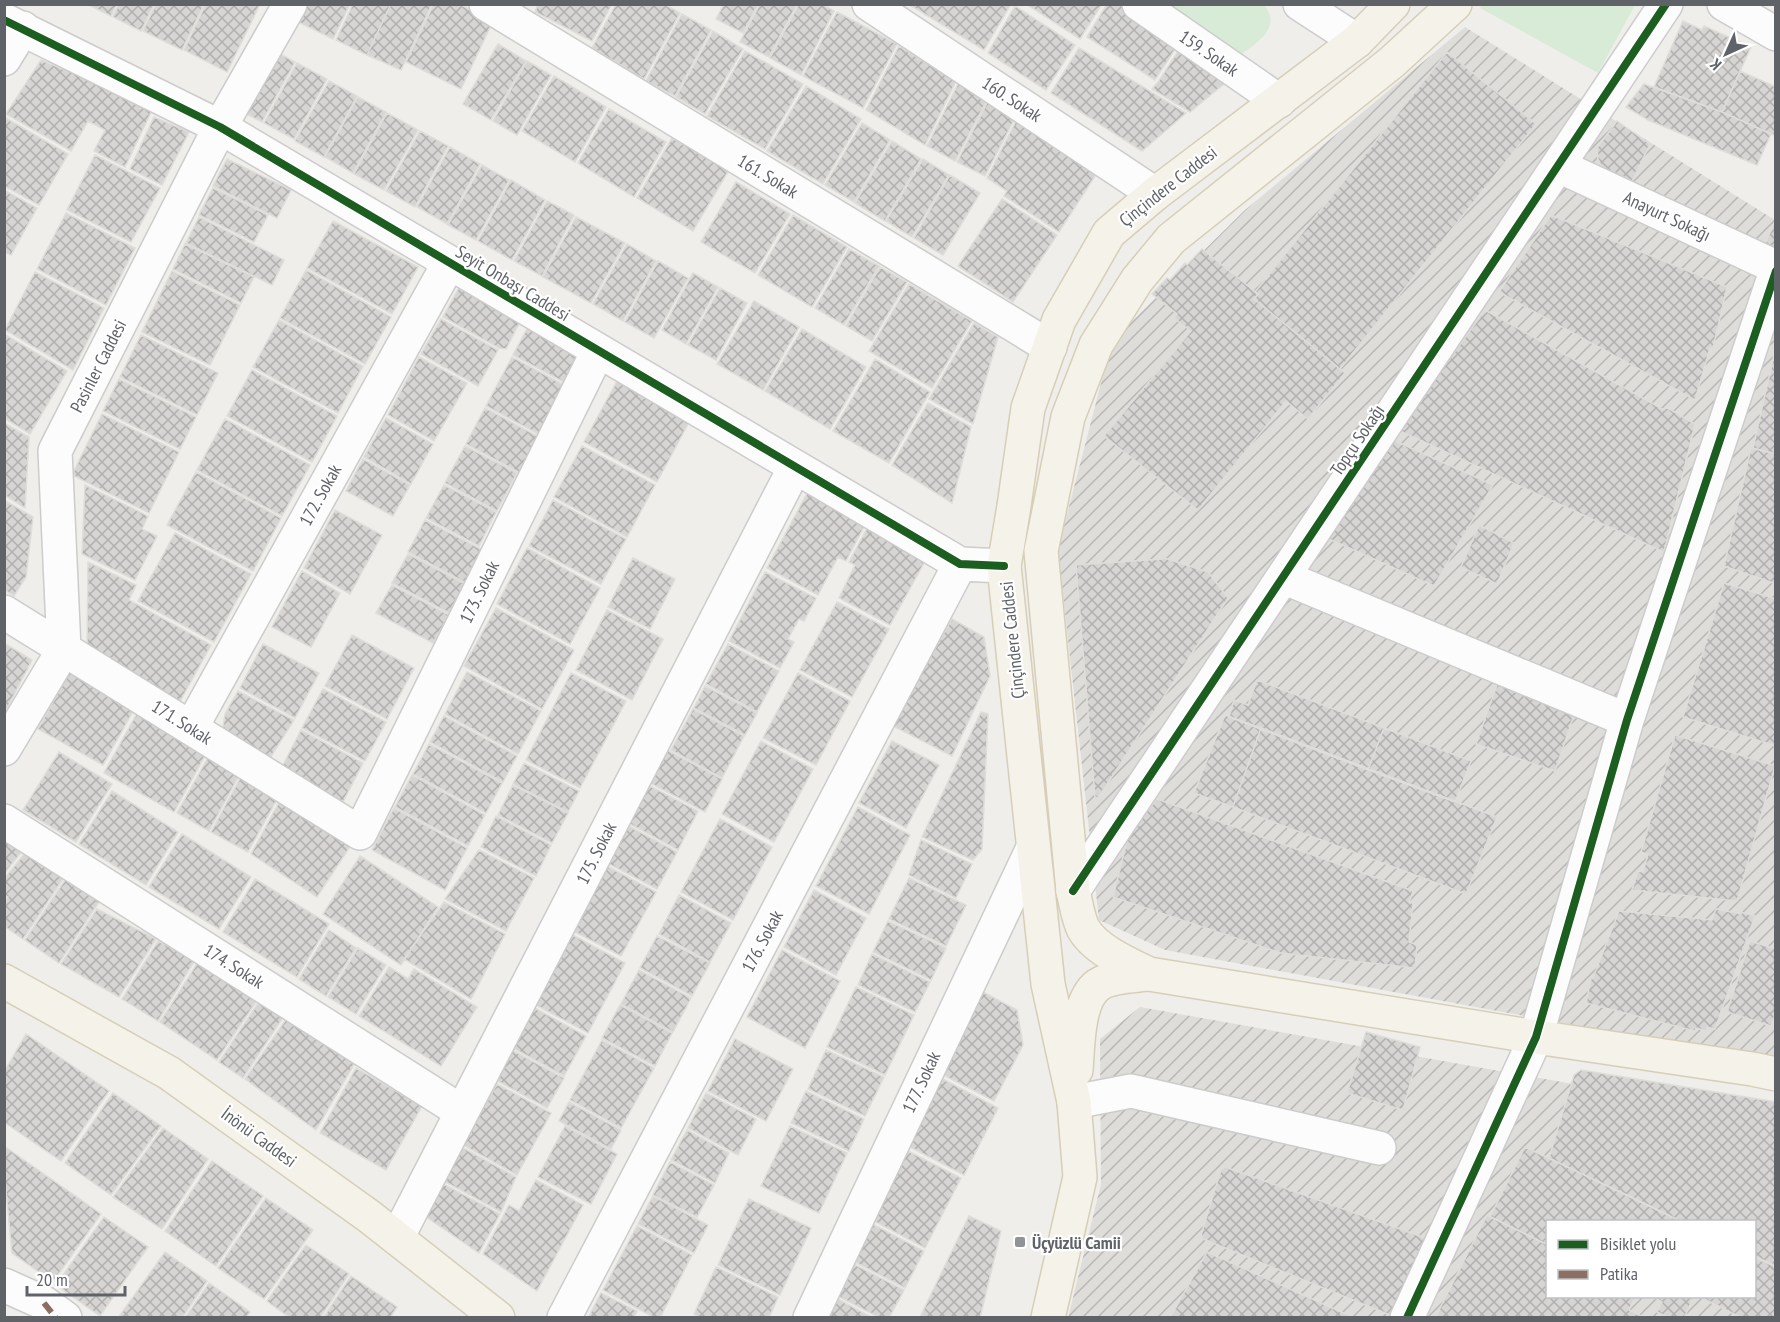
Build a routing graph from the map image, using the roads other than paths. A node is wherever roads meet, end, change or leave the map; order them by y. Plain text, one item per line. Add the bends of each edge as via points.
1 (290, 4) edge
2 (486, 4) edge
3 (869, 4) edge
4 (1138, 4) edge
5 (1300, 4) edge
6 (1393, 4) edge
7 (1455, 4) edge
8 (1666, 4) edge
9 (1724, 4) edge
10 (14, 24) edge
11 (1776, 34) edge
12 (1356, 41) junction
13 (4, 59) edge
14 (1279, 100) junction
15 (220, 127) junction
16 (1559, 166) junction
17 (1155, 194) junction
18 (449, 263) junction
19 (1776, 269) edge
20 (1050, 347) junction
21 (598, 351) junction
22 (795, 467) junction
23 (960, 564) junction
24 (1004, 566) junction
25 (1283, 577) junction
26 (4, 612) edge
27 (64, 649) junction
28 (1627, 720) junction
29 (191, 728) junction
30 (4, 749) edge
31 (4, 821) edge
32 (360, 833) joint
33 (1033, 848) junction
34 (1073, 891) junction
35 (1149, 974) junction
36 (4, 981) edge
37 (1536, 1037) junction
38 (1776, 1074) edge
39 (1074, 1102) junction
40 (462, 1112) junction
41 (1379, 1148) dead end
42 (397, 1238) junction
43 (4, 1285) edge
44 (65, 1317) edge
45 (498, 1317) edge
46 (564, 1317) edge
47 (810, 1317) edge
48 (1048, 1317) edge
49 (1407, 1317) edge

1 - 15 street, Pasinler Caddesi
2 - 20 street, 161. Sokak
3 - 17 street, 160. Sokak
4 - 14 street, 159. Sokak
5 - 12 street
6 - 12 main road, Çinçindere Caddesi
7 - 34 main road, Çinçindere Caddesi via 1392,62 1171,240 1137,280 1096,345 1068,417 1041,551
8 - 16 street, Topçu Sokağı
9 - 11 street
10 - 13 street
10 - 15 street, Seyit Onbaşı Caddesi
12 - 14 main road, Çinçindere Caddesi
14 - 17 main road, Çinçindere Caddesi
15 - 18 street, Seyit Onbaşı Caddesi
15 - 27 street, Pasinler Caddesi via 55,451
16 - 19 street, Anayurt Sokağı
16 - 25 street, Topçu Sokağı
17 - 20 main road, Çinçindere Caddesi via 1109,233 1059,320
18 - 21 street, Seyit Onbaşı Caddesi
18 - 29 street, 172. Sokak
19 - 28 street
20 - 24 main road, Çinçindere Caddesi via 1028,408
21 - 22 street, Seyit Onbaşı Caddesi
21 - 32 street, 173. Sokak
22 - 23 street, Seyit Onbaşı Caddesi
22 - 40 street, 175. Sokak
23 - 24 street, Seyit Onbaşı Caddesi
23 - 46 street, 176. Sokak
24 - 33 main road, Çinçindere Caddesi
25 - 28 street
25 - 34 street, Topçu Sokağı
26 - 27 street, 171. Sokak
27 - 29 street, 171. Sokak
27 - 30 street
28 - 37 street
29 - 32 street, 171. Sokak
31 - 40 street, 174. Sokak
33 - 39 main road, Çinçindere Caddesi via 1048,984
33 - 47 street, 177. Sokak
34 - 35 main road, Çinçindere Caddesi via 1084,929 1101,947
35 - 37 main road
35 - 39 main road via 1098,985 1086,1001 1079,1032
36 - 42 main road, İnönü Caddesi via 169,1073
37 - 38 main road
37 - 49 street
39 - 41 street via 1131,1091
39 - 48 main road, Çinçindere Caddesi via 1080,1177
40 - 42 street, 175. Sokak
42 - 45 main road, İnönü Caddesi
43 - 44 street

